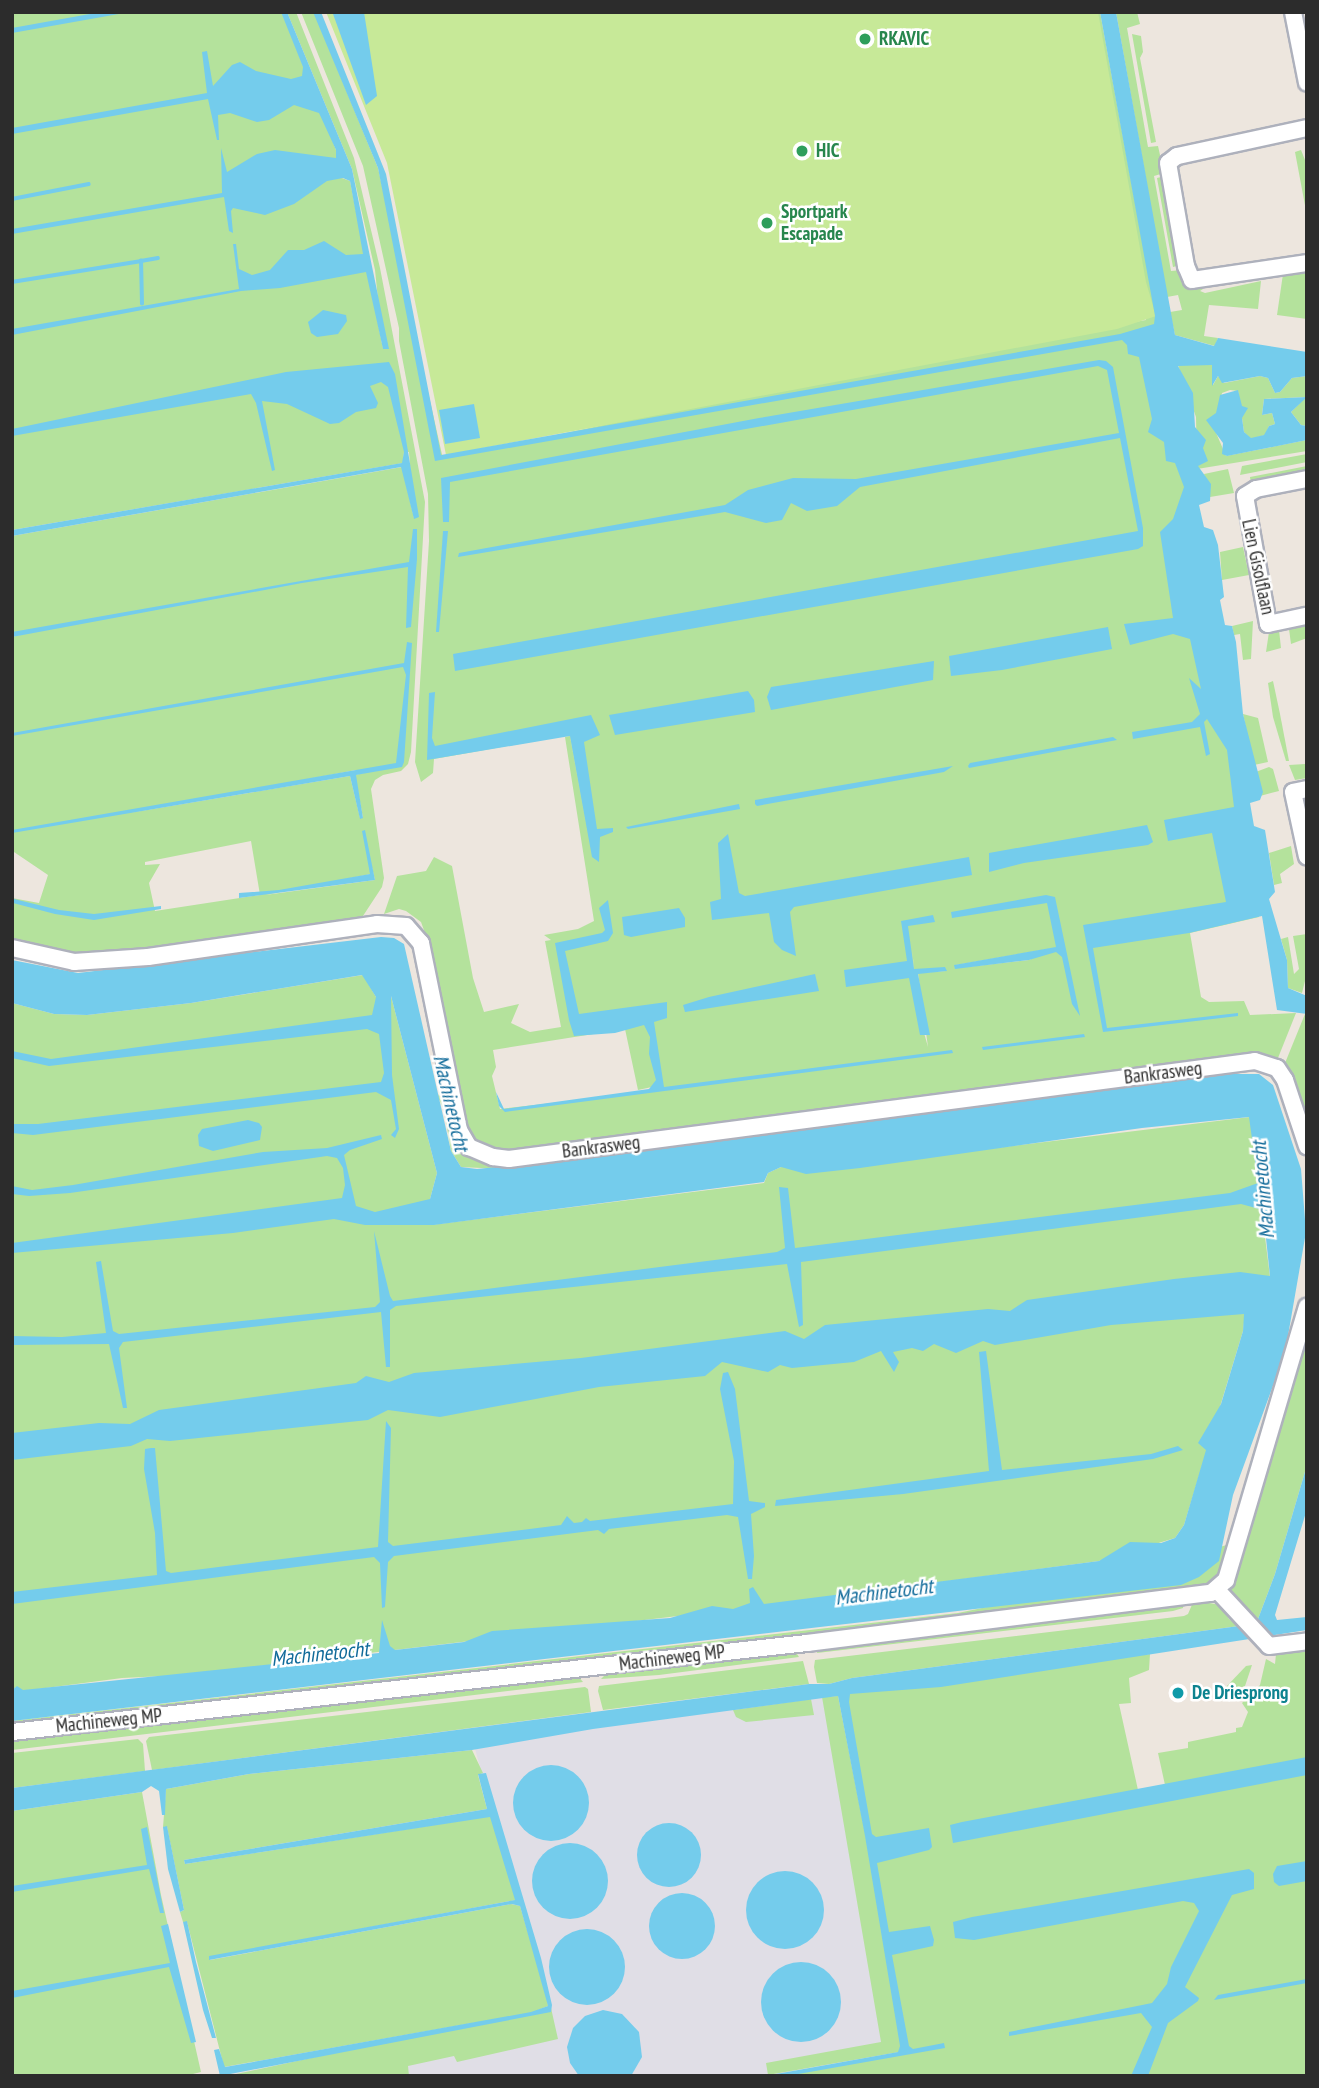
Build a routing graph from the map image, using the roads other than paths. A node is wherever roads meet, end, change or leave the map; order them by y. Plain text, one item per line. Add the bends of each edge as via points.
1 (1293, 12) edge
2 (1307, 83) edge
3 (1307, 128) edge
4 (1307, 262) edge
5 (1307, 479) edge
6 (1307, 616) edge
7 (1307, 789) edge
8 (1307, 857) edge
9 (12, 948) edge
10 (1307, 1146) edge
11 (1307, 1307) edge
12 (1217, 1590) junction
13 (1307, 1641) edge
14 (12, 1732) edge

1 - 2 street
3 - 4 street via 1171,159 1169,174 1192,280
5 - 6 street, Lien Gisolflaan via 1256,489 1245,496 1268,624
7 - 8 street via 1293,792
9 - 10 street, Bankrasweg via 74,962 148,957 377,924 406,926 421,943 460,1130 469,1147 493,1157 509,1159 1255,1061 1277,1068 1285,1080
11 - 12 street via 1226,1580
12 - 13 street via 1269,1646
12 - 14 street, Machineweg MP via 820,1641

